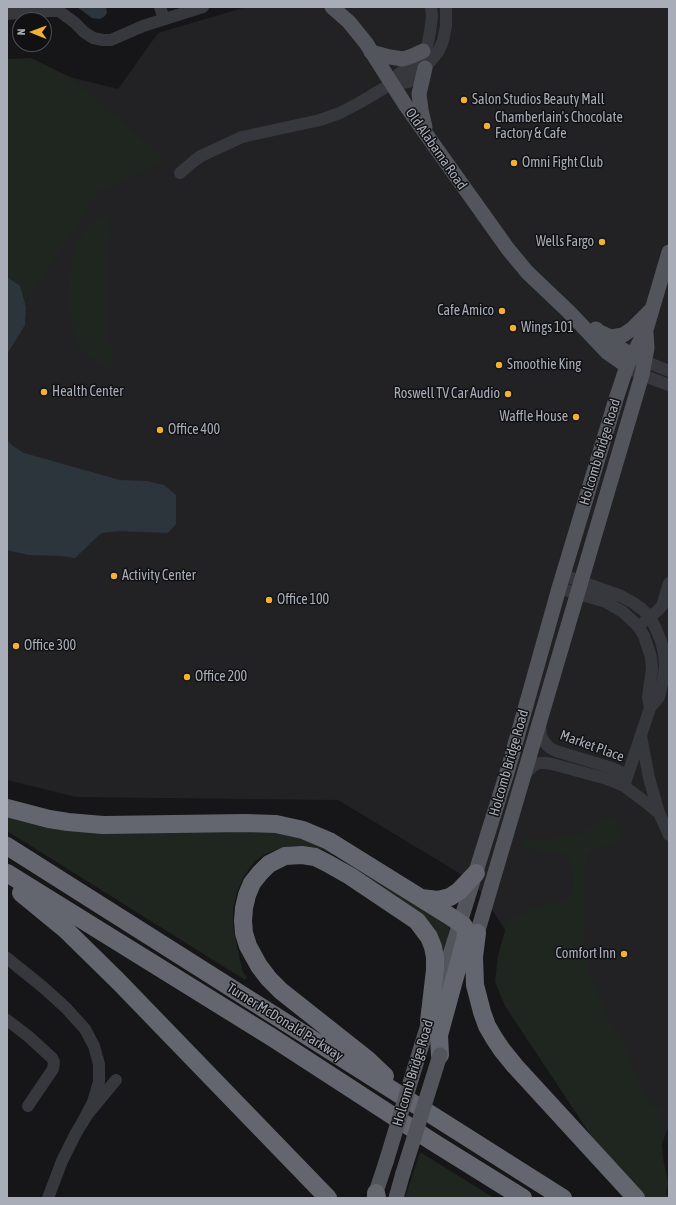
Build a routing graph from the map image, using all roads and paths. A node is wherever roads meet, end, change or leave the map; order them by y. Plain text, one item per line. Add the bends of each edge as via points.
1 (160, 7) edge
2 (203, 7) edge
3 (332, 7) edge
4 (431, 7) edge
5 (446, 7) edge
6 (7, 14) edge
7 (164, 19) junction
8 (423, 51) junction
9 (372, 52) junction
10 (426, 68) junction
11 (391, 84) junction
12 (428, 138) junction
13 (180, 173) dead end
14 (669, 252) edge
15 (651, 310) junction
16 (597, 335) junction
17 (637, 364) junction
18 (669, 371) edge
19 (669, 385) edge
20 (620, 387) junction
21 (561, 582) junction
22 (669, 583) edge
23 (580, 588) junction
24 (650, 618) junction
25 (638, 626) junction
26 (650, 708) junction
27 (540, 723) junction
28 (641, 733) junction
29 (524, 774) junction
30 (626, 781) junction
31 (7, 808) edge
32 (659, 813) junction
33 (669, 834) edge
34 (7, 846) edge
35 (7, 873) edge
36 (476, 873) junction
37 (7, 880) edge
38 (414, 894) junction
39 (460, 923) junction
40 (477, 933) junction
41 (7, 958) edge
42 (7, 1020) edge
43 (429, 1022) junction
44 (440, 1055) junction
45 (116, 1080) dead end
46 (411, 1102) junction
47 (28, 1106) dead end
48 (82, 1123) junction
49 (313, 1182) junction
50 (376, 1196) edge
51 (48, 1198) edge
52 (328, 1198) edge
53 (336, 1198) edge
54 (396, 1198) edge
55 (523, 1198) edge
56 (563, 1198) edge
57 (636, 1198) edge

1 - 7 street
2 - 7 street
3 - 9 main road, Old Alabama Road
4 - 8 street via 430,32 427,46
5 - 10 street via 443,40
6 - 7 street via 59,11 93,38 103,40 111,40
8 - 9 main road via 403,58
8 - 11 street
9 - 11 main road, Old Alabama Road
10 - 11 street via 408,82
10 - 12 main road via 419,94
11 - 12 main road, Old Alabama Road
11 - 13 street via 340,113 320,120 242,137 201,156
12 - 16 main road, Old Alabama Road via 527,272 544,289 583,317
14 - 15 main road, Holcomb Bridge Road
15 - 16 main road via 623,335
15 - 17 main road, Holcomb Bridge Road
16 - 17 main road, Old Alabama Road via 618,347
16 - 20 main road via 616,371
17 - 18 street, Old Alabama Road
17 - 19 street, Old Alabama Road
17 - 20 main road, Holcomb Bridge Road
17 - 23 main road, Holcomb Bridge Road
20 - 21 main road, Holcomb Bridge Road
21 - 23 street
21 - 36 main road, Holcomb Bridge Road
22 - 24 street via 662,606
23 - 24 street via 621,596 642,609
23 - 25 street via 615,607
23 - 27 main road, Holcomb Bridge Road
24 - 25 street
24 - 26 street via 661,641 665,666 659,696
25 - 26 street via 651,657 648,697
26 - 28 street
27 - 29 main road, Holcomb Bridge Road
27 - 30 street, Market Place via 541,736 550,748 612,768
28 - 30 street
28 - 32 street via 646,766
29 - 30 street, Market Place via 539,763 552,764 607,780
29 - 40 main road, Holcomb Bridge Road
30 - 32 street
31 - 38 highway via 68,822 276,824 303,830 329,841
32 - 33 street
34 - 46 highway, Turner McDonald Parkway
35 - 55 highway, Turner McDonald Parkway via 273,1038
36 - 38 highway via 460,891 446,899 430,900
36 - 39 main road, Holcomb Bridge Road
37 - 49 highway via 93,956
38 - 39 highway
39 - 43 main road, Holcomb Bridge Road
39 - 44 highway via 466,930 466,937 439,1035
40 - 44 main road, Holcomb Bridge Road
40 - 57 highway via 474,957 475,985 482,1012 494,1038 511,1061
41 - 48 street via 66,1008 92,1040 100,1070 99,1082 93,1102
42 - 47 street via 28,1036 54,1062 53,1069
43 - 46 highway via 435,957 429,937 417,922 354,879 315,857 286,856 269,864 260,872 247,895 242,921 248,946 260,966 281,991 367,1059
43 - 50 main road, Holcomb Bridge Road, bridge
44 - 54 main road, Holcomb Bridge Road, bridge
45 - 48 street
46 - 56 highway, Turner McDonald Parkway
48 - 51 street via 62,1161
49 - 52 highway
49 - 53 highway

